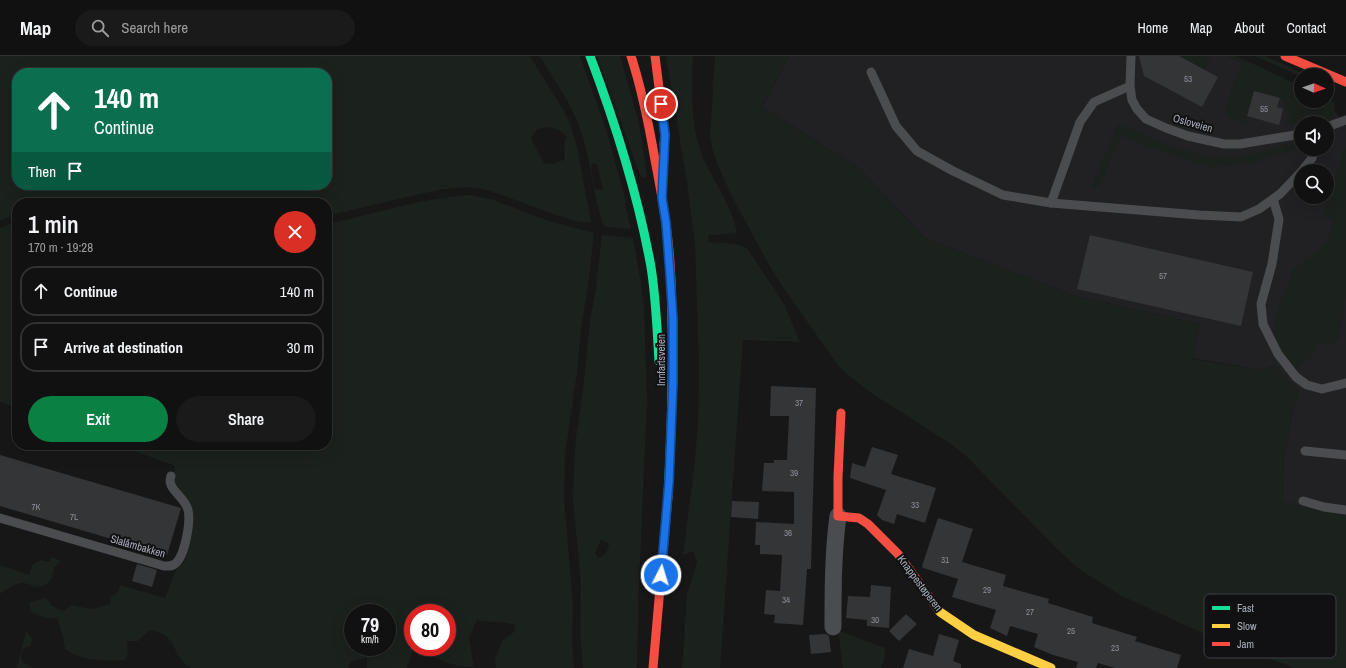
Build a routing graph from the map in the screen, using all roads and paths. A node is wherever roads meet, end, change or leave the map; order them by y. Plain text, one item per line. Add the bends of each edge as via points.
1 (590, 56) edge
2 (631, 56) edge
3 (655, 56) edge
4 (1131, 56) edge
5 (1285, 56) edge
6 (871, 72) dead end
7 (1346, 82) edge
8 (1130, 86) junction
9 (1346, 120) edge
10 (1334, 124) edge
11 (1294, 135) edge
12 (1294, 179) edge
13 (662, 198) junction
14 (1273, 199) junction
15 (1051, 203) junction
16 (1346, 382) edge
17 (673, 412) junction
18 (841, 413) dead end
19 (1305, 451) dead end
20 (1346, 455) edge
21 (170, 476) dead end
22 (1303, 502) dead end
23 (1346, 510) edge
24 (838, 516) junction
25 (0, 518) edge
26 (833, 627) dead end
27 (653, 668) edge
28 (1050, 668) edge

1 - 17 main road via 630,176 642,225 653,282 661,377
2 - 13 main road, Innfartsveien via 648,123
3 - 13 main road via 665,135
4 - 8 lane, Osloveien
5 - 7 main road
6 - 15 lane via 896,126 917,151 953,172 1003,195
8 - 11 lane, Osloveien via 1132,100 1146,119 1188,136 1224,144 1240,144
8 - 15 lane via 1094,102 1080,122
9 - 10 lane
12 - 14 lane
13 - 17 main road, Innfartsveien via 673,320
14 - 15 lane via 1241,217
14 - 16 lane via 1279,219 1272,264 1261,304 1263,324 1278,354 1296,377 1307,385 1322,389
17 - 27 main road, Innfartsveien
18 - 24 main road
19 - 20 lane
21 - 25 lane, Slalåmbakken via 170,485 183,499 189,518 181,554 172,566 164,566
22 - 23 lane
24 - 26 street via 834,550
24 - 28 main road, Knappestøperen via 859,518 868,524 898,554 940,612 974,635

